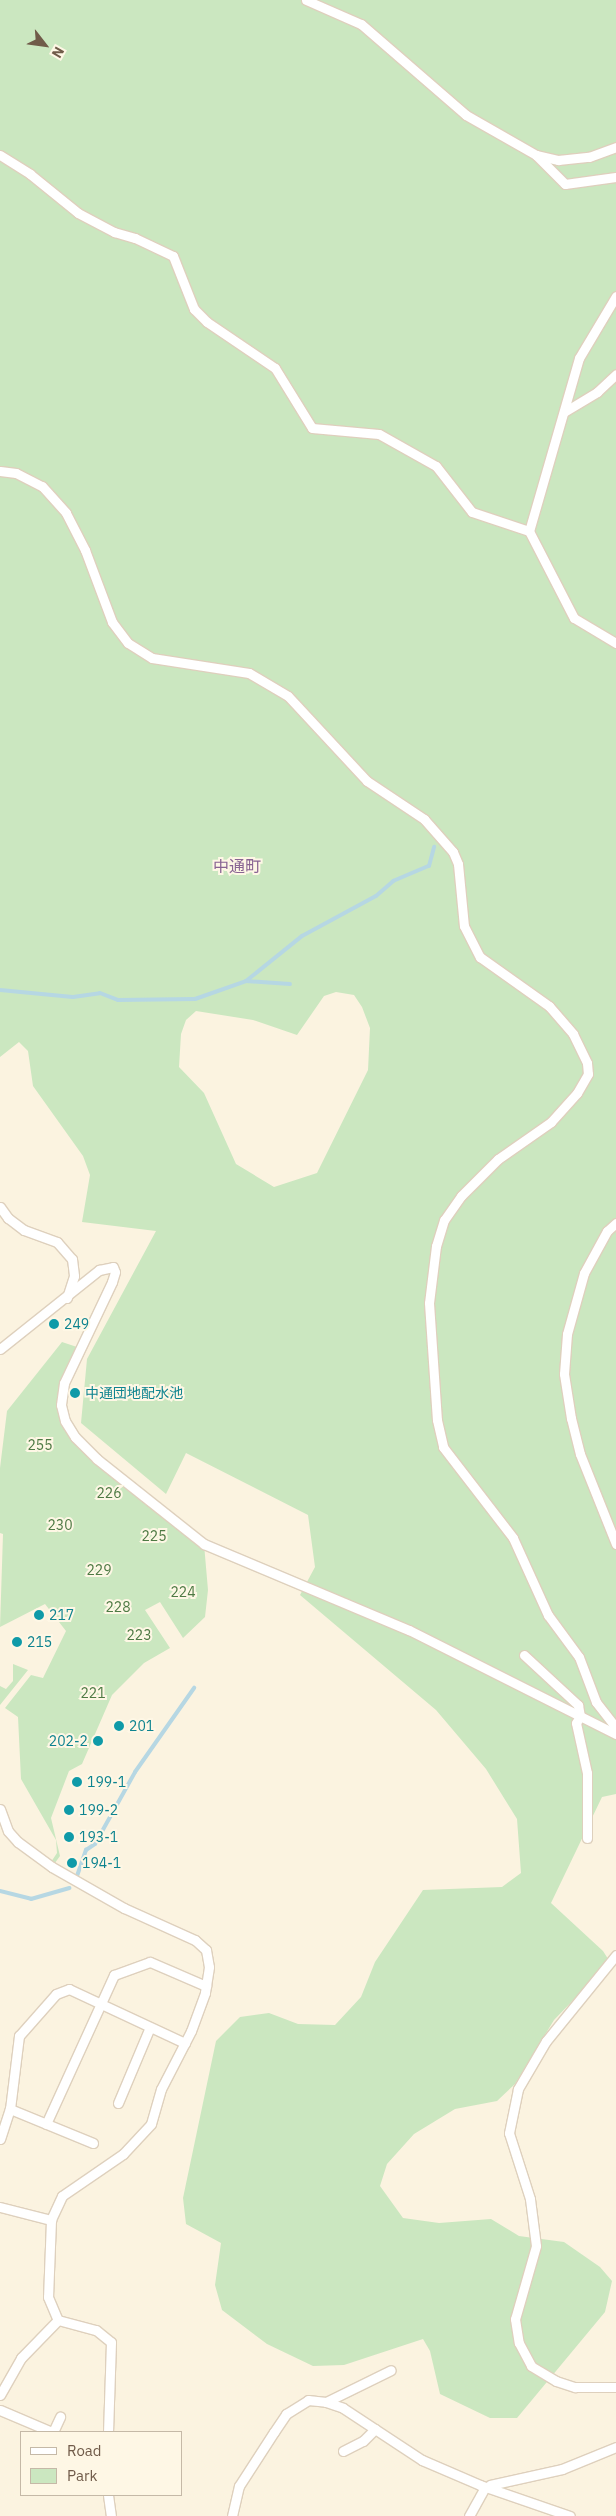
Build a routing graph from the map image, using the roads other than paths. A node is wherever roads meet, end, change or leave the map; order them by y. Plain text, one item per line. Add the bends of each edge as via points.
1 (306, 0) edge
2 (616, 147) edge
3 (0, 155) edge
4 (536, 155) junction
5 (616, 178) edge
6 (616, 296) edge
7 (616, 374) edge
8 (564, 412) junction
9 (0, 471) edge
10 (529, 531) junction
11 (616, 643) edge
12 (0, 1207) edge
13 (616, 1223) edge
14 (66, 1298) junction
15 (0, 1349) edge
16 (616, 1544) edge
17 (524, 1655) dead end
18 (580, 1716) junction
19 (616, 1728) edge
20 (616, 1734) edge
21 (0, 1809) edge
22 (2, 1823) edge
23 (587, 1838) dead end
24 (616, 1955) edge
25 (206, 1986) junction
26 (99, 2003) junction
27 (150, 2027) junction
28 (185, 2043) junction
29 (118, 2103) dead end
30 (10, 2109) junction
31 (46, 2124) junction
32 (0, 2139) edge
33 (93, 2143) dead end
34 (0, 2207) edge
35 (50, 2220) junction
36 (58, 2320) junction
37 (391, 2370) dead end
38 (616, 2387) edge
39 (0, 2395) edge
40 (326, 2402) junction
41 (0, 2410) edge
42 (60, 2417) dead end
43 (376, 2429) junction
44 (50, 2431) edge
45 (53, 2431) edge
46 (108, 2431) edge
47 (616, 2446) edge
48 (343, 2451) dead end
49 (482, 2486) junction
50 (108, 2496) edge
51 (564, 2515) edge
52 (111, 2516) edge
53 (232, 2516) edge
54 (470, 2516) edge

1 - 4 street via 360,24 466,115
2 - 4 street via 589,157 558,160
3 - 10 street via 30,174 78,213 173,256 194,309 207,322 275,368 312,428 379,434 436,466 472,512
4 - 5 street via 566,184
6 - 8 street via 579,358
7 - 8 street via 598,392
8 - 10 street
9 - 19 street via 16,473 42,486 66,513 85,550 112,622 128,643 152,658 249,672 288,696 368,781 424,819 453,852 458,864 464,926 480,957 496,972 549,1006 573,1034 587,1063 588,1074 577,1093 551,1122 498,1159 461,1196 444,1220 436,1246 429,1303 437,1420 443,1447 512,1538 548,1616 579,1657 596,1702
10 - 11 street via 574,618
12 - 14 street via 24,1230 57,1242 72,1259 74,1276
13 - 16 street via 607,1231 584,1273 567,1334 564,1374 570,1418 580,1454
14 - 15 street
14 - 18 street via 99,1270 113,1267 112,1282 64,1383 61,1405 65,1421 75,1437 136,1491 204,1544 409,1630
17 - 18 street via 578,1706
18 - 20 street
18 - 23 street via 576,1723 587,1773
21 - 22 street
22 - 25 street via 18,1842 52,1868 124,1908 195,1940 206,1950 209,1967
24 - 38 street via 546,2041 518,2089 509,2133 530,2200 536,2246 515,2319 519,2343 531,2366 556,2380 575,2386
25 - 26 street via 150,1962 114,1975
25 - 28 street
26 - 27 street
26 - 30 street via 69,1989 56,1994 19,2036
26 - 31 street
27 - 28 street
27 - 29 street
28 - 35 street via 161,2089 151,2124 123,2154 62,2196
30 - 31 street
30 - 32 street
31 - 33 street
34 - 35 street
35 - 36 street via 48,2296
36 - 39 street via 21,2358
36 - 46 street via 96,2330 111,2342
37 - 40 street
40 - 43 street via 343,2408
40 - 53 street via 308,2400 286,2414 239,2486
41 - 44 street
42 - 45 street
43 - 48 street via 363,2441
43 - 49 street via 422,2460
47 - 49 street via 553,2471 498,2486
49 - 51 street
49 - 54 street
50 - 52 street

